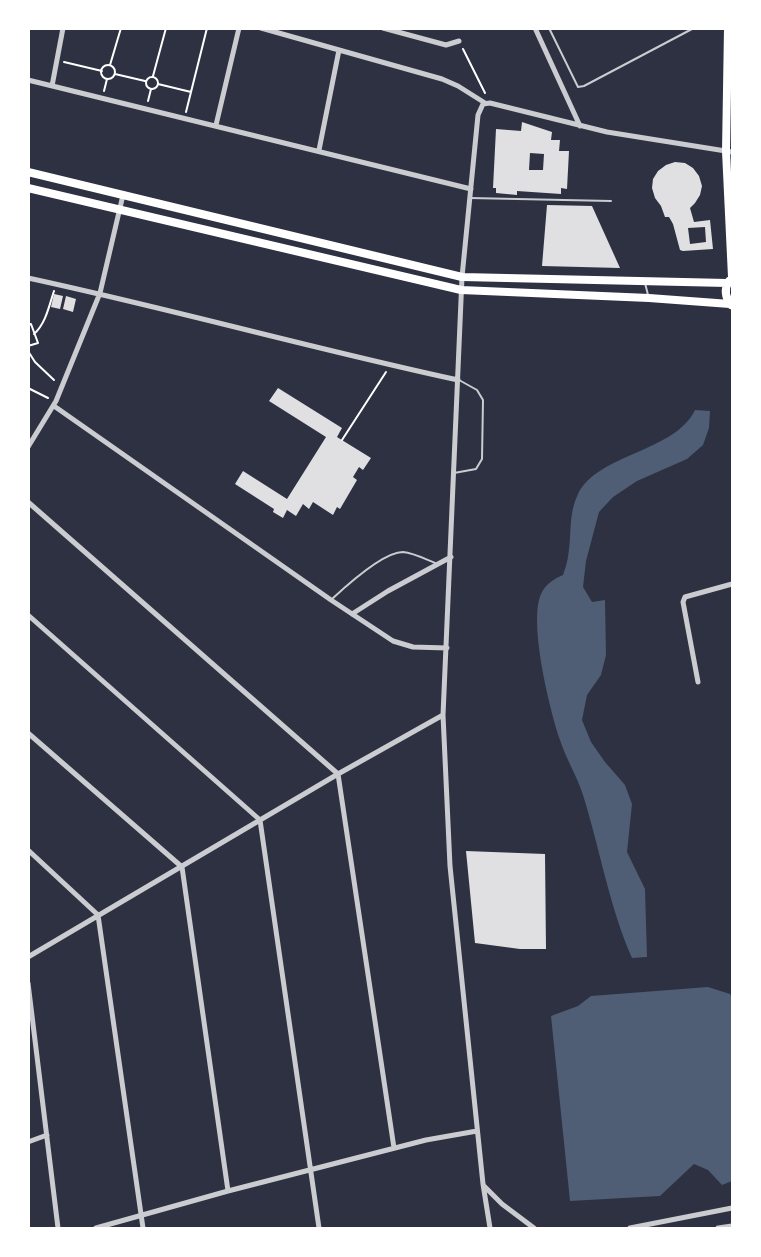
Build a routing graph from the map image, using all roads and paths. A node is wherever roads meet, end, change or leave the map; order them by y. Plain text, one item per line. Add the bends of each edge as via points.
1 (63, 28) edge
2 (121, 28) edge
3 (166, 28) edge
4 (207, 28) edge
5 (239, 28) edge
6 (261, 28) edge
7 (383, 28) edge
8 (535, 28) edge
9 (549, 28) edge
10 (728, 28) edge
11 (692, 29) edge
12 (459, 41) joint
13 (339, 50) junction
14 (57, 60) junction
15 (110, 65) junction
16 (102, 71) junction
17 (115, 74) junction
18 (153, 76) junction
19 (107, 79) junction
20 (28, 80) edge
21 (146, 81) junction
22 (158, 84) junction
23 (52, 86) junction
24 (151, 89) junction
25 (191, 92) junction
26 (102, 98) junction
27 (488, 103) junction
28 (146, 108) junction
29 (185, 117) junction
30 (216, 124) junction
31 (580, 126) junction
32 (319, 150) junction
33 (729, 151) edge
34 (28, 172) edge
35 (28, 188) edge
36 (471, 189) junction
37 (123, 195) junction
38 (470, 198) junction
39 (611, 201) dead end
40 (119, 210) junction
41 (462, 276) junction
42 (28, 278) edge
43 (731, 279) edge
44 (644, 281) junction
45 (56, 284) junction
46 (461, 291) junction
47 (100, 293) junction
48 (649, 298) junction
49 (731, 305) edge
50 (28, 325) edge
51 (34, 334) junction
52 (28, 346) edge
53 (28, 351) edge
54 (390, 365) junction
55 (458, 380) junction
56 (62, 386) junction
57 (28, 388) edge
58 (55, 404) junction
59 (342, 440) dead end
60 (28, 447) edge
61 (454, 473) junction
62 (28, 502) edge
63 (452, 557) junction
64 (438, 564) junction
65 (732, 584) edge
66 (331, 600) junction
67 (352, 614) junction
68 (28, 615) edge
69 (447, 648) junction
70 (698, 682) dead end
71 (443, 715) junction
72 (28, 733) edge
73 (338, 774) junction
74 (260, 820) junction
75 (28, 850) edge
76 (182, 867) junction
77 (98, 915) junction
78 (28, 957) edge
79 (28, 983) edge
80 (31, 1033) edge
81 (477, 1131) junction
82 (47, 1135) junction
83 (28, 1142) edge
84 (394, 1148) junction
85 (311, 1169) junction
86 (483, 1184) junction
87 (228, 1191) junction
88 (732, 1209) edge
89 (141, 1215) junction
90 (732, 1226) edge
91 (58, 1228) edge
92 (96, 1228) edge
93 (143, 1228) edge
94 (319, 1228) edge
95 (490, 1228) edge
96 (534, 1228) edge
97 (630, 1228) edge
98 (718, 1228) edge

1 - 14 street
2 - 15 path
3 - 18 path
4 - 25 path
5 - 30 street
6 - 13 street
7 - 12 street via 446,45
8 - 31 street
9 - 11 lane via 578,87
10 - 33 main road
12 - 27 path
13 - 27 street via 442,79
13 - 32 street
14 - 16 path
14 - 23 street
15 - 16 path
15 - 17 path
16 - 19 path
17 - 19 path
17 - 21 path
18 - 21 path
18 - 22 path
19 - 26 path
20 - 23 street
21 - 24 path
22 - 24 path
22 - 25 path
23 - 26 street
24 - 28 path
25 - 29 path
26 - 28 street
27 - 31 street
27 - 36 street via 478,115
28 - 29 street
29 - 30 street
30 - 32 street
31 - 33 street
32 - 36 street
33 - 43 main road
34 - 37 main road
35 - 40 main road
36 - 38 street
37 - 40 street
37 - 41 main road
38 - 39 lane
38 - 41 street
40 - 46 main road
40 - 47 street
41 - 44 main road
41 - 46 street
42 - 45 street
43 - 44 main road
43 - 49 main road via 725,291
44 - 48 lane
45 - 47 street
45 - 51 path via 45,319
46 - 48 main road
46 - 55 street
47 - 54 street
47 - 56 street
48 - 49 main road
50 - 51 path via 31,324
51 - 52 path via 38,343
53 - 56 path
54 - 55 street
54 - 59 path
55 - 61 street
55 - 61 lane via 477,390 483,400 482,459 476,469
56 - 58 street
57 - 58 path
58 - 60 street
58 - 66 street
61 - 63 street
62 - 73 street
63 - 64 street
63 - 69 street
64 - 66 lane via 400,552 372,566
64 - 67 street
65 - 70 street via 686,597 683,602
66 - 67 street
67 - 69 street via 402,644
68 - 74 street
69 - 71 street
71 - 73 street
71 - 81 street via 447,831
72 - 76 street
73 - 74 street
73 - 84 street
74 - 76 street
74 - 85 street
75 - 77 street
76 - 77 street
76 - 87 street
77 - 78 street
77 - 89 street
79 - 80 street
80 - 82 street
81 - 84 street
81 - 86 street
82 - 83 street
82 - 91 street
84 - 85 street
85 - 87 street
85 - 94 street
86 - 95 street
86 - 96 street
87 - 89 street
88 - 97 street
89 - 92 street
89 - 93 street
90 - 98 street

